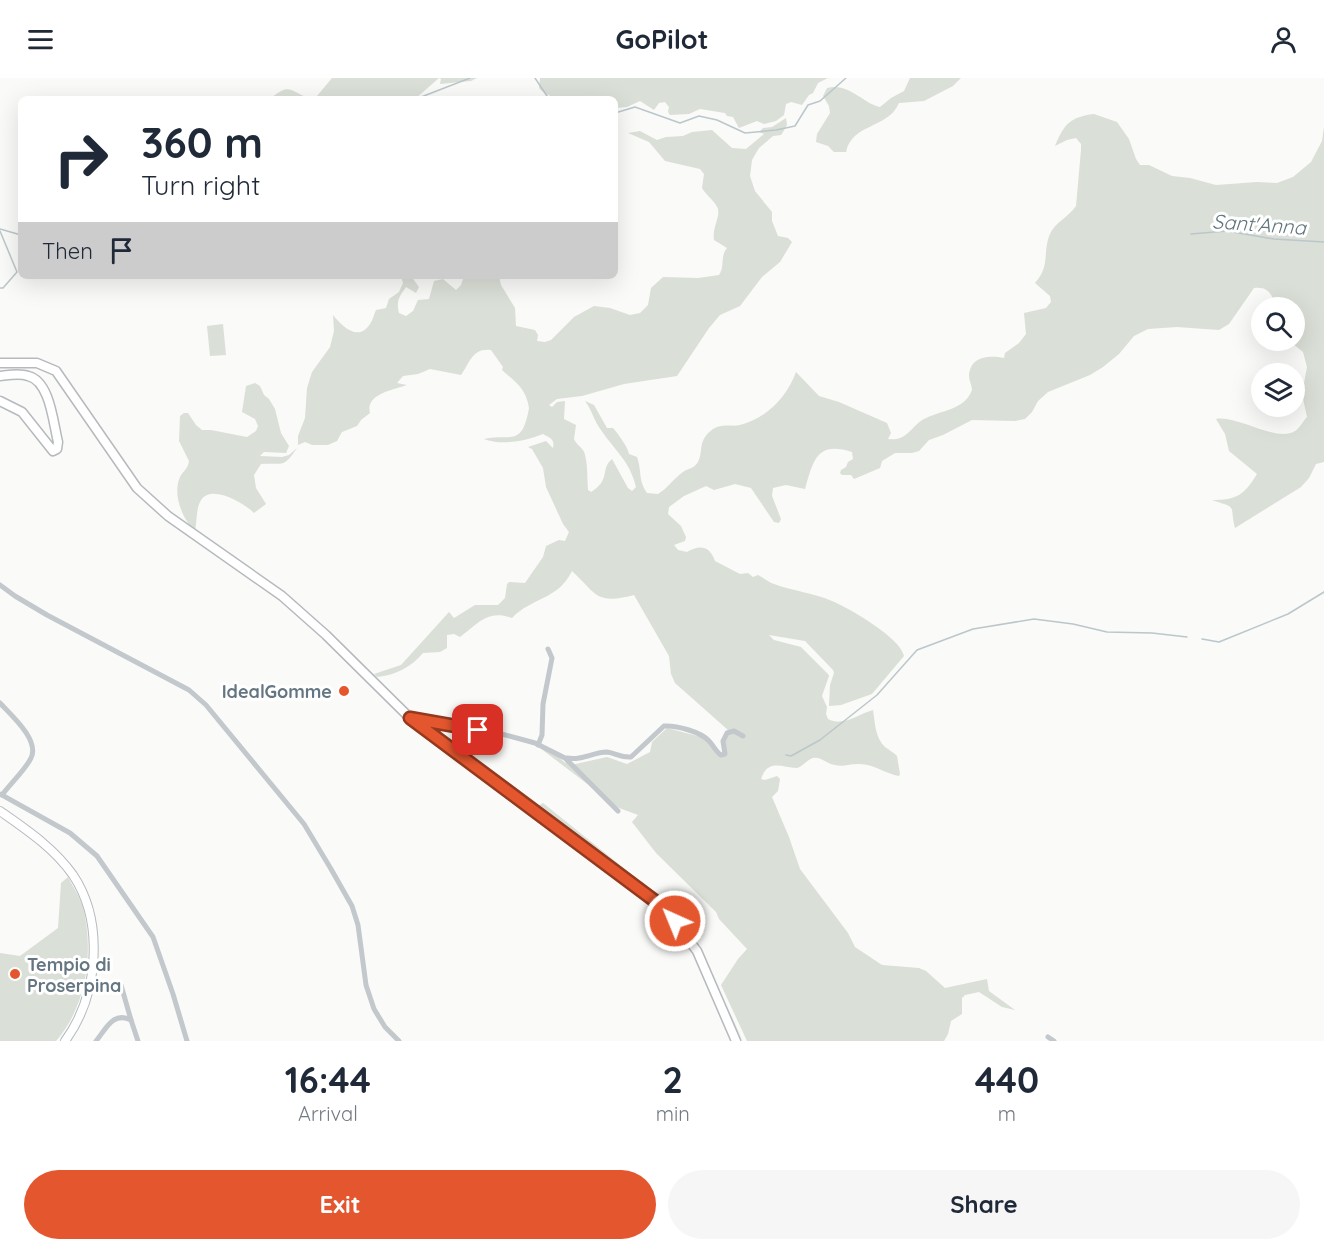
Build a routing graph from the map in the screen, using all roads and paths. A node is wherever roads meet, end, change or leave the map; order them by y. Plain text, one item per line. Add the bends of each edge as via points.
1 (0, 363) edge
2 (0, 376) edge
3 (0, 401) edge
4 (0, 585) edge
5 (548, 650) dead end
6 (0, 703) edge
7 (410, 718) junction
8 (743, 736) dead end
9 (538, 745) junction
10 (565, 758) junction
11 (1, 794) edge
12 (0, 811) edge
13 (618, 811) dead end
14 (122, 985) dead end
15 (131, 1020) junction
16 (1048, 1036) dead end
17 (65, 1041) edge
18 (96, 1041) edge
19 (138, 1041) edge
20 (187, 1041) edge
21 (399, 1041) edge
22 (736, 1041) edge
23 (1054, 1041) edge

1 - 7 main road via 37,363 56,371 137,488 168,516 282,596
2 - 3 main road via 28,376 45,388 56,450 22,412
4 - 21 street via 47,615 189,690 206,705 304,824 331,869 358,925 366,985 374,1009
5 - 9 street via 552,658
6 - 11 street via 27,733 34,747 32,758
7 - 9 street via 498,733
7 - 22 main road via 663,907 697,951
8 - 10 street via 727,733 723,741 725,754 721,755 699,734 669,725 632,757 608,752 583,759
9 - 10 street
10 - 13 street
11 - 20 street via 70,832 97,856 153,937
12 - 17 main road via 55,854 73,875 90,914 94,942 92,974 76,1026
14 - 15 street
15 - 18 street via 113,1019
15 - 19 street
16 - 23 street

